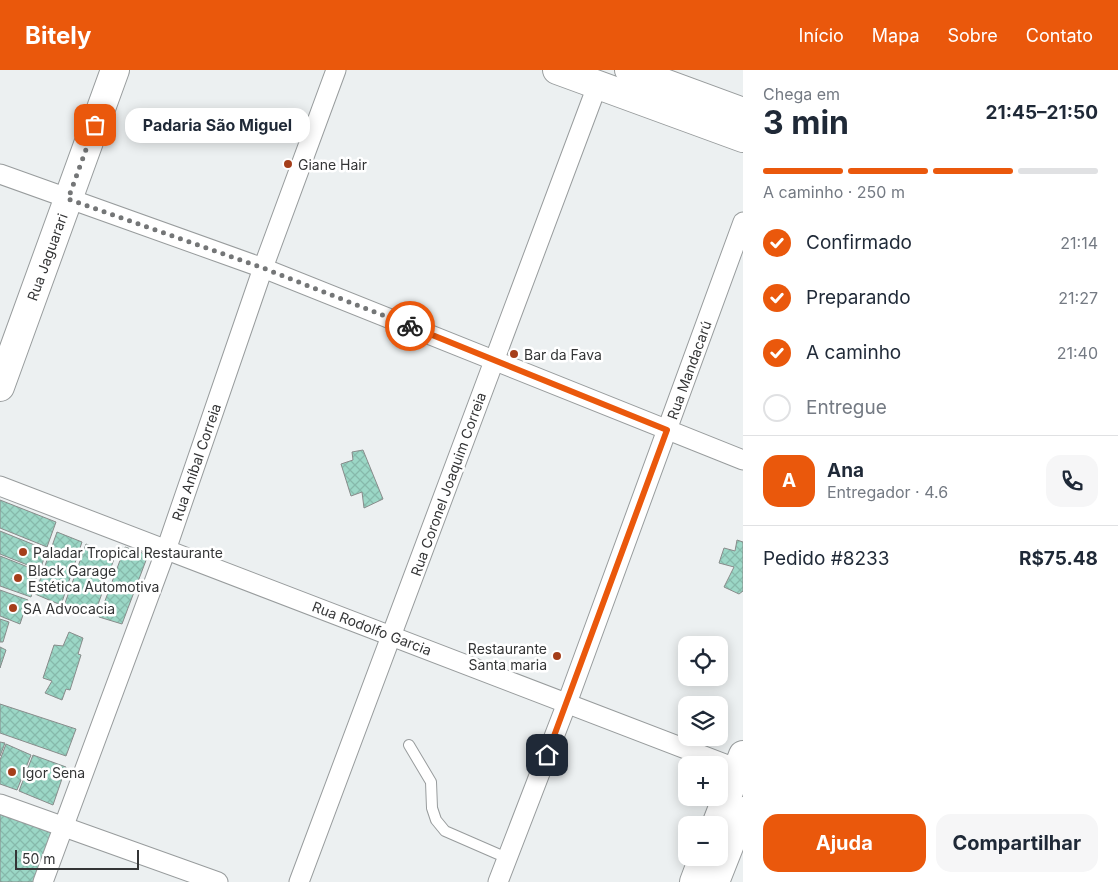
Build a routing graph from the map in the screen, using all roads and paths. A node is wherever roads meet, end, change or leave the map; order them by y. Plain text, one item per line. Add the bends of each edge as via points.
1 (115, 70) edge
2 (336, 70) edge
3 (556, 70) edge
4 (629, 70) edge
5 (666, 76) edge
6 (597, 86) junction
7 (743, 112) edge
8 (743, 138) edge
9 (0, 174) edge
10 (68, 199) junction
11 (743, 222) edge
12 (263, 268) junction
13 (495, 359) junction
14 (0, 387) edge
15 (667, 430) junction
16 (743, 460) edge
17 (0, 486) edge
18 (166, 550) junction
19 (391, 636) junction
20 (567, 704) junction
21 (409, 745) dead end
22 (741, 765) edge
23 (0, 804) edge
24 (743, 811) edge
25 (720, 816) edge
26 (62, 826) junction
27 (507, 858) junction
28 (700, 866) edge
29 (43, 882) edge
30 (218, 882) edge
31 (299, 882) edge
32 (498, 882) edge
33 (694, 882) edge
34 (715, 882) edge

1 - 10 main road, Rua Jaguarari
2 - 12 street, Rua Aníbal Correia
3 - 6 main road
4 - 5 main road
5 - 7 main road
6 - 8 main road
6 - 13 street, Rua Coronel Joaquim Correia
9 - 10 street
10 - 12 street
10 - 14 main road, Rua Jaguarari
11 - 15 street, Rua Mandacarú
12 - 13 street
12 - 18 street, Rua Aníbal Correia
13 - 15 street
13 - 19 street, Rua Coronel Joaquim Correia
15 - 16 street
15 - 20 street, Rua Mandacarú
17 - 18 street, Rua Rodolfo Garcia
18 - 19 street, Rua Rodolfo Garcia
18 - 26 street, Rua Aníbal Correia
19 - 20 street, Rua Rodolfo Garcia
19 - 31 street, Rua Coronel Joaquim Correia
20 - 22 street, Rua Rodolfo Garcia
20 - 27 street, Rua Mandacarú
21 - 27 lane via 431,782 436,820 446,831
22 - 25 main road
23 - 26 street
24 - 34 main road
26 - 29 street, Rua Aníbal Correia
26 - 30 street
27 - 32 street, Rua Mandacarú
28 - 33 main road

